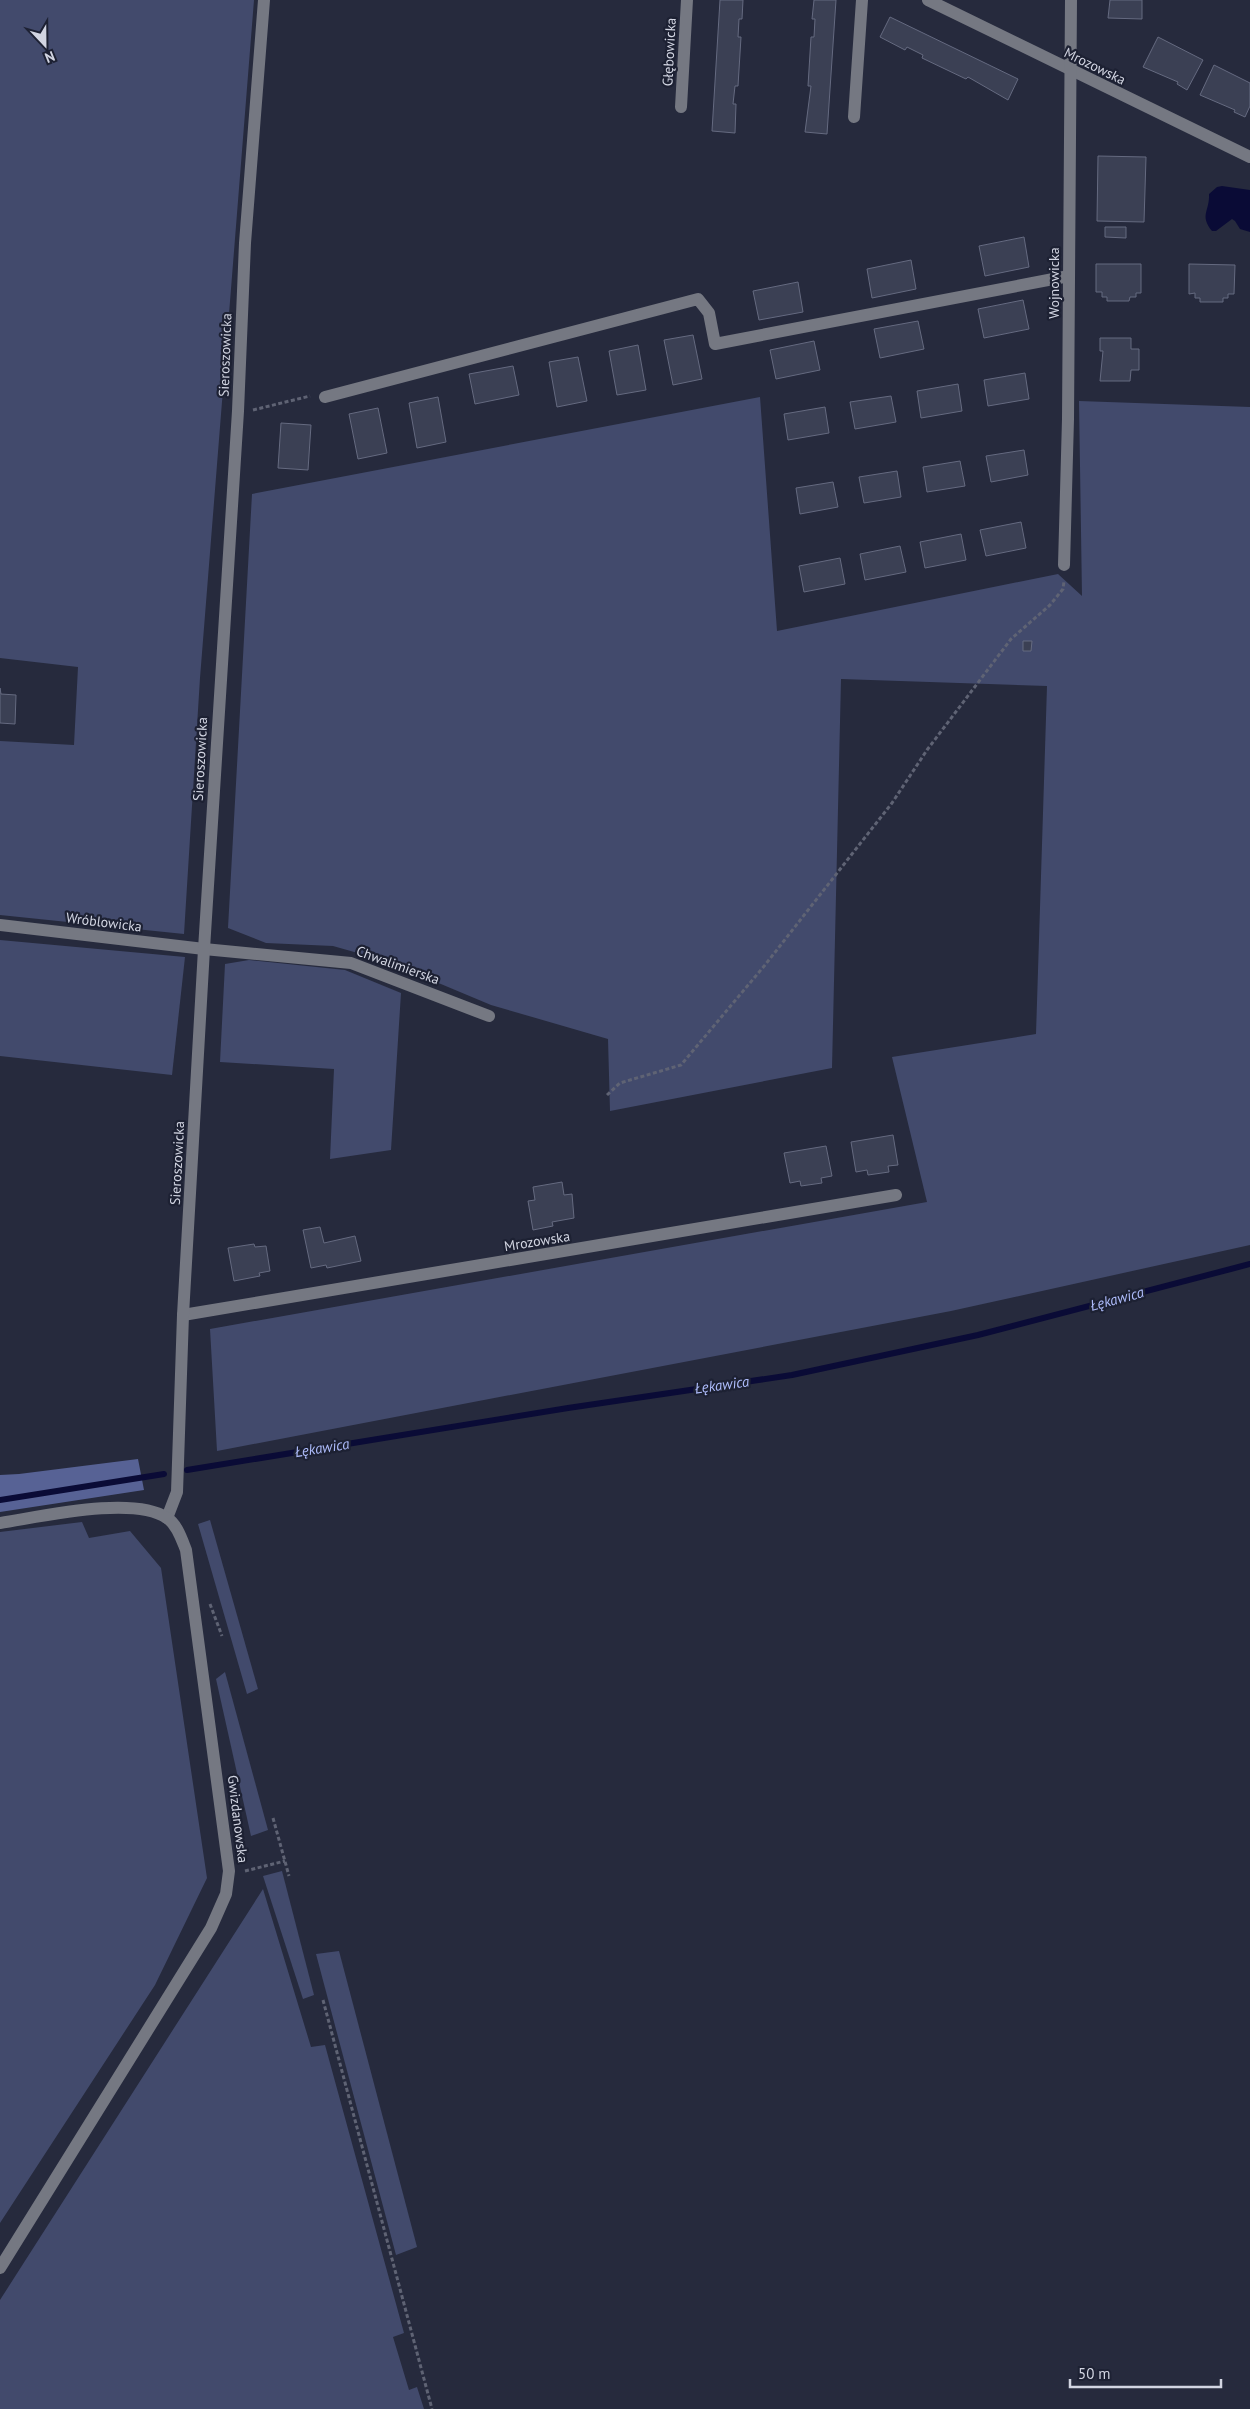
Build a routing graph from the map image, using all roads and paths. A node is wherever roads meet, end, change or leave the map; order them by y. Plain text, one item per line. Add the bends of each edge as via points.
1 (264, 0) edge
2 (687, 0) edge
3 (862, 0) edge
4 (928, 0) edge
5 (1071, 0) edge
6 (1072, 71) junction
7 (681, 107) dead end
8 (854, 117) dead end
9 (1250, 157) edge
10 (1069, 276) junction
11 (325, 397) joint
12 (238, 411) junction
13 (1064, 565) dead end
14 (1063, 589) dead end
15 (0, 925) edge
16 (204, 949) junction
17 (489, 1016) dead end
18 (607, 1096) dead end
19 (896, 1195) dead end
20 (183, 1315) junction
21 (167, 1518) junction
22 (0, 1523) edge
23 (273, 1818) dead end
24 (285, 1861) junction
25 (229, 1871) junction
26 (289, 1876) dead end
27 (323, 2000) dead end
28 (0, 2268) edge
29 (432, 2409) edge

1 - 12 street, Sieroszowicka via 246,243
2 - 7 street, Głębowicka
3 - 8 street
4 - 6 street, Mrozowska
5 - 6 street, Wojnowicka
6 - 9 street, Mrozowska
6 - 10 street, Wojnowicka
10 - 11 street via 716,344 708,313 698,299
10 - 13 street, Wojnowicka
11 - 12 path via 317,394 256,410
12 - 16 street, Sieroszowicka
14 - 18 path via 1050,605 1011,639 927,750 892,803 682,1065 620,1083
15 - 16 street, Wróblowicka
16 - 17 street, Chwalimierska via 351,963
16 - 20 street, Sieroszowicka
19 - 20 street, Mrozowska
20 - 21 street, Sieroszowicka via 177,1492
21 - 22 street via 136,1508 113,1506
21 - 25 street, Gwizdanowska via 178,1531 186,1550
23 - 24 path
24 - 25 path via 249,1871
24 - 26 path
25 - 28 street, Gwizdanowska via 226,1894 211,1928
27 - 29 path

